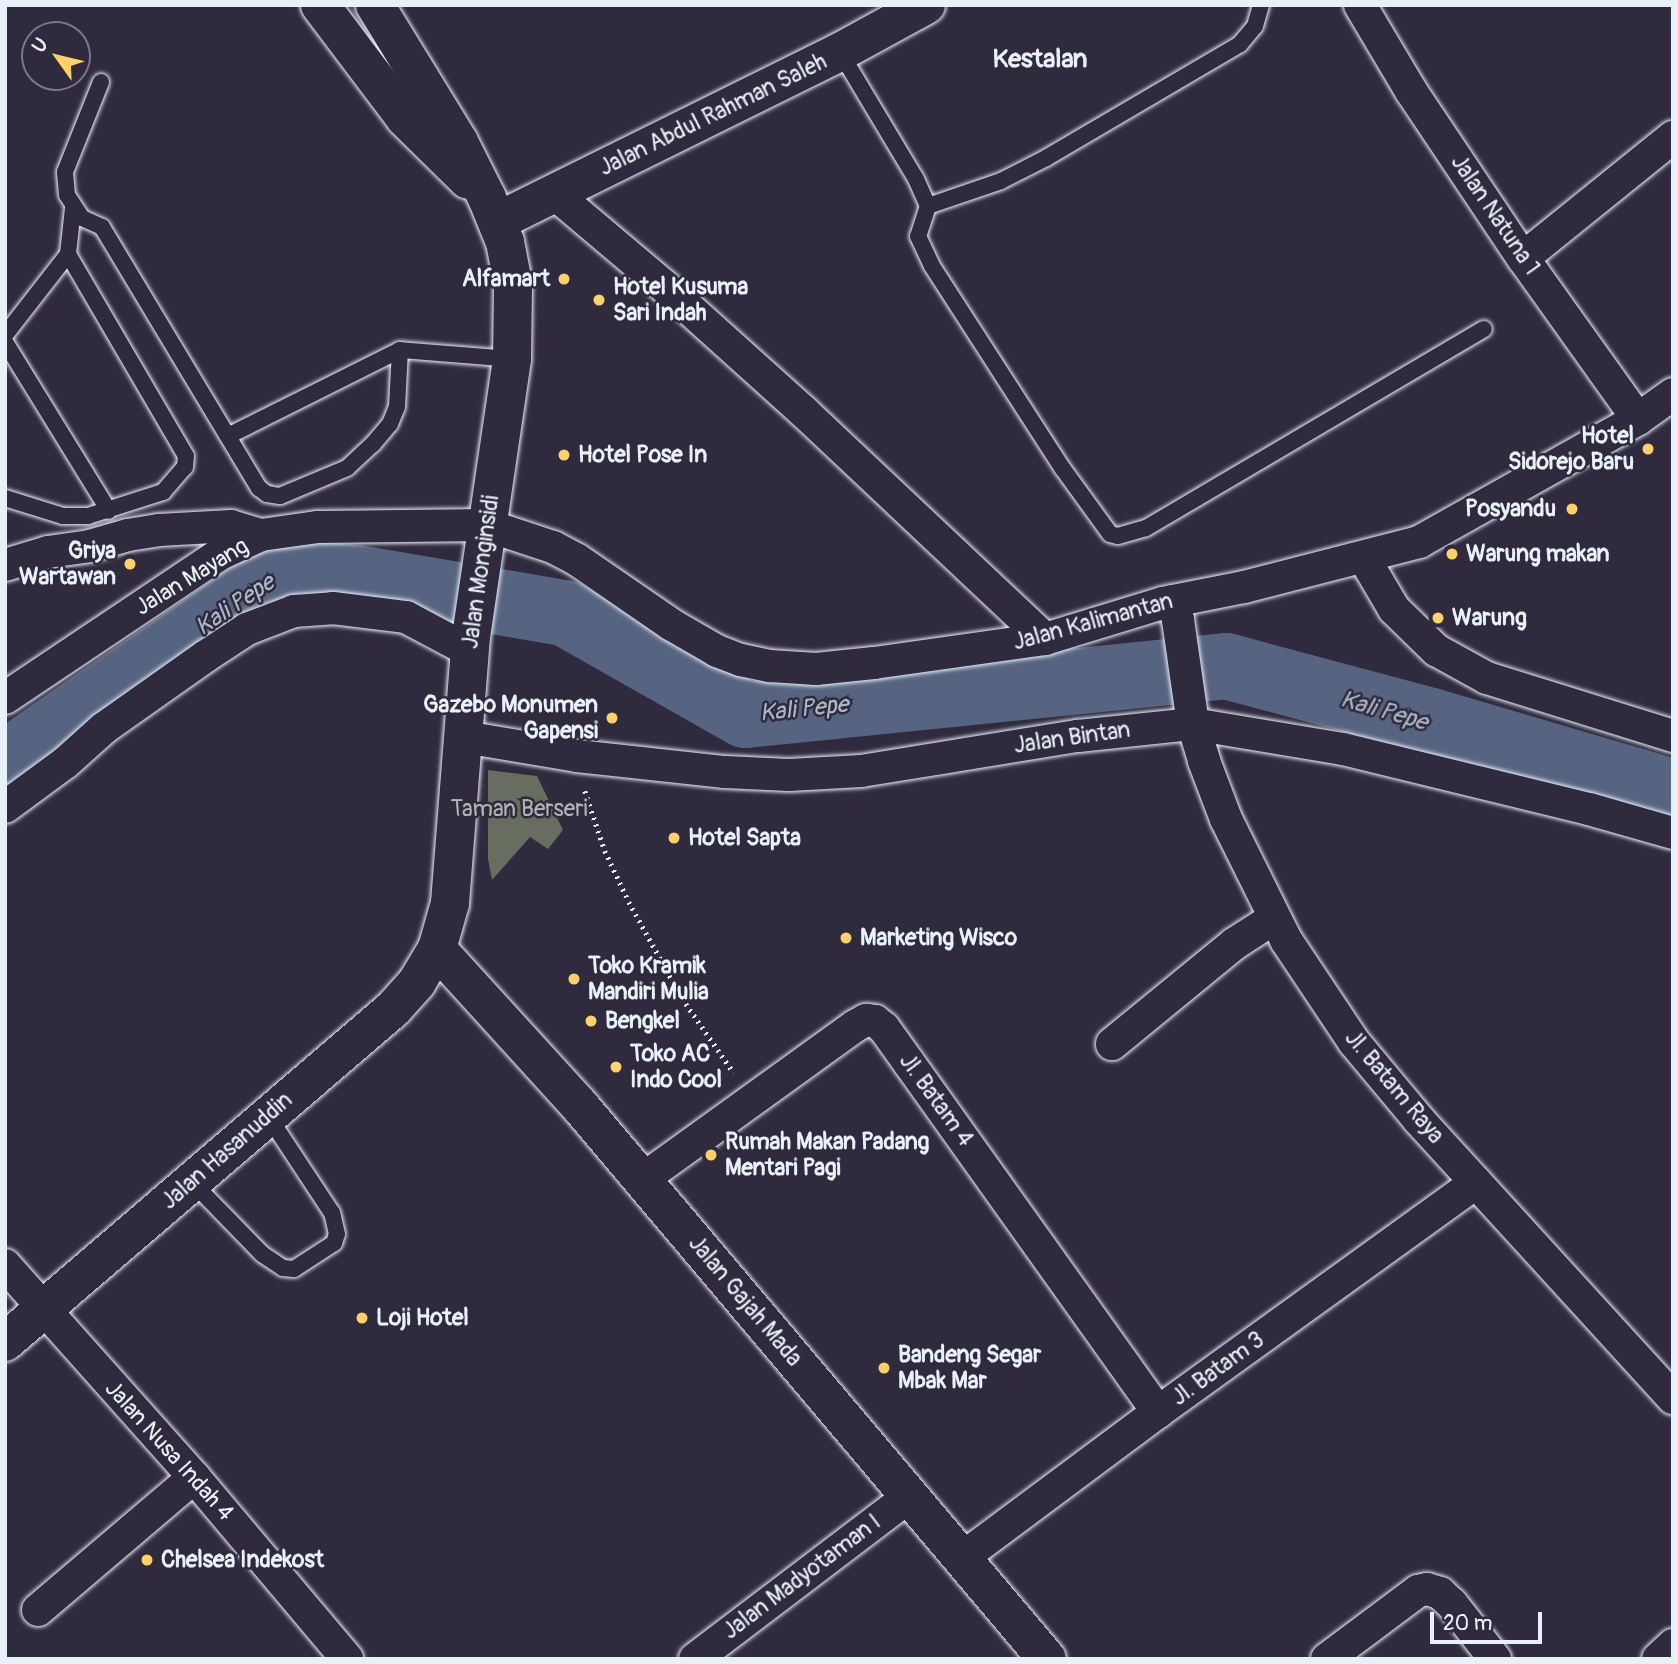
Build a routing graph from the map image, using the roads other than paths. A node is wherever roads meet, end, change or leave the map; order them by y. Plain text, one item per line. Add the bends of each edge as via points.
1 (320, 5) edge
2 (375, 5) edge
3 (926, 5) edge
4 (1261, 5) edge
5 (1360, 5) edge
6 (840, 52) junction
7 (101, 82) dead end
8 (1673, 137) edge
9 (554, 193) junction
10 (928, 206) junction
11 (73, 208) junction
12 (493, 210) junction
13 (68, 254) junction
14 (1523, 258) junction
15 (1484, 329) dead end
16 (5, 335) edge
17 (5, 342) edge
18 (400, 349) junction
19 (512, 359) junction
20 (1673, 394) edge
21 (1638, 419) junction
22 (228, 436) junction
23 (5, 498) edge
24 (108, 511) junction
25 (261, 535) junction
26 (485, 535) junction
27 (1364, 558) junction
28 (5, 565) edge
29 (1175, 611) junction
30 (1045, 639) junction
31 (470, 644) junction
32 (5, 698) edge
33 (1193, 724) junction
34 (1673, 736) edge
35 (464, 737) junction
36 (5, 807) edge
37 (1673, 834) edge
38 (1273, 919) junction
39 (437, 949) junction
40 (1112, 1044) dead end
41 (268, 1116) junction
42 (643, 1179) junction
43 (192, 1182) junction
44 (1476, 1183) junction
45 (5, 1265) edge
46 (42, 1310) junction
47 (5, 1342) edge
48 (1673, 1398) edge
49 (1158, 1412) junction
50 (194, 1477) junction
51 (910, 1496) junction
52 (962, 1558) junction
53 (38, 1610) dead end
54 (1673, 1645) edge
55 (347, 1659) edge
56 (695, 1659) edge
57 (1047, 1659) edge
58 (1327, 1659) edge
59 (1495, 1659) edge
60 (1658, 1659) edge

1 - 12 main road via 405,118
2 - 12 main road, Jalan Monginsidi via 459,142
3 - 6 main road, Jalan Abdul Rahman Saleh
4 - 10 lane via 1255,26 1240,44 1046,158 1001,181
5 - 14 street, Jalan Natuna 1 via 1411,91
6 - 9 main road, Jalan Abdul Rahman Saleh
6 - 10 lane
7 - 11 lane via 65,172
8 - 14 street
9 - 12 main road, Jalan Abdul Rahman Saleh
9 - 30 street via 794,403
10 - 15 lane via 918,236 932,266 1063,469 1110,534 1118,536 1146,528
11 - 13 lane
11 - 22 lane via 102,227
12 - 19 main road, Jalan Monginsidi via 513,283
13 - 16 lane
13 - 24 lane via 186,456 185,467 163,492
14 - 21 street, Jalan Natuna 1
17 - 24 lane
18 - 19 lane
18 - 22 lane
18 - 22 lane via 397,407 390,424 347,468 280,496 267,494
19 - 26 main road, Jalan Monginsidi
20 - 21 street, Jalan Kalimantan
21 - 27 street, Jalan Kalimantan via 1419,542
23 - 24 lane via 63,516
25 - 26 street, Jalan Mayang via 318,527
25 - 28 street via 231,526 159,530
25 - 32 street, Jalan Mayang via 165,589
26 - 30 street, Jalan Kalimantan via 554,547 672,625 741,660 816,669 936,657
26 - 31 main road, Jalan Monginsidi
27 - 29 street, Jalan Kalimantan
27 - 34 street via 1394,609 1436,650 1487,678
29 - 30 street, Jalan Kalimantan
29 - 33 street, Jl. Batam Raya
31 - 35 main road, Jalan Monginsidi
31 - 36 street via 406,618 333,608 294,611 247,629 206,656 104,728
33 - 35 street, Jalan Bintan via 1078,736 849,772 789,775 577,756
33 - 37 street, Jalan Bintan via 1343,749
33 - 38 street, Jl. Batam Raya via 1226,819
35 - 39 main road, Jalan Monginsidi via 450,903
38 - 40 street via 1234,944
38 - 44 street, Jl. Batam Raya via 1353,1041
39 - 41 main road, Jalan Hasanuddin via 393,1009
39 - 42 main road, Jalan Gajah Mada
41 - 43 main road, Jalan Hasanuddin
41 - 43 lane via 332,1213 337,1234 334,1243 294,1269 283,1268 262,1254
42 - 49 street, Jl. Batam 4 via 855,1026 875,1021
42 - 51 main road, Jalan Gajah Mada
43 - 46 main road, Jalan Hasanuddin
44 - 48 street, Jl. Batam Raya
44 - 49 street, Jl. Batam 3
45 - 46 street, Jalan Nusa Indah 4
46 - 47 main road, Jalan Hasanuddin
46 - 50 street, Jalan Nusa Indah 4
49 - 52 street, Jl. Batam 3
50 - 53 street
50 - 55 street, Jalan Nusa Indah 4
51 - 52 main road, Jalan Gajah Mada
51 - 56 street, Jalan Madyotaman I
52 - 57 main road, Jalan Gajah Mada
54 - 60 street
58 - 59 street via 1418,1591 1427,1589 1452,1604

